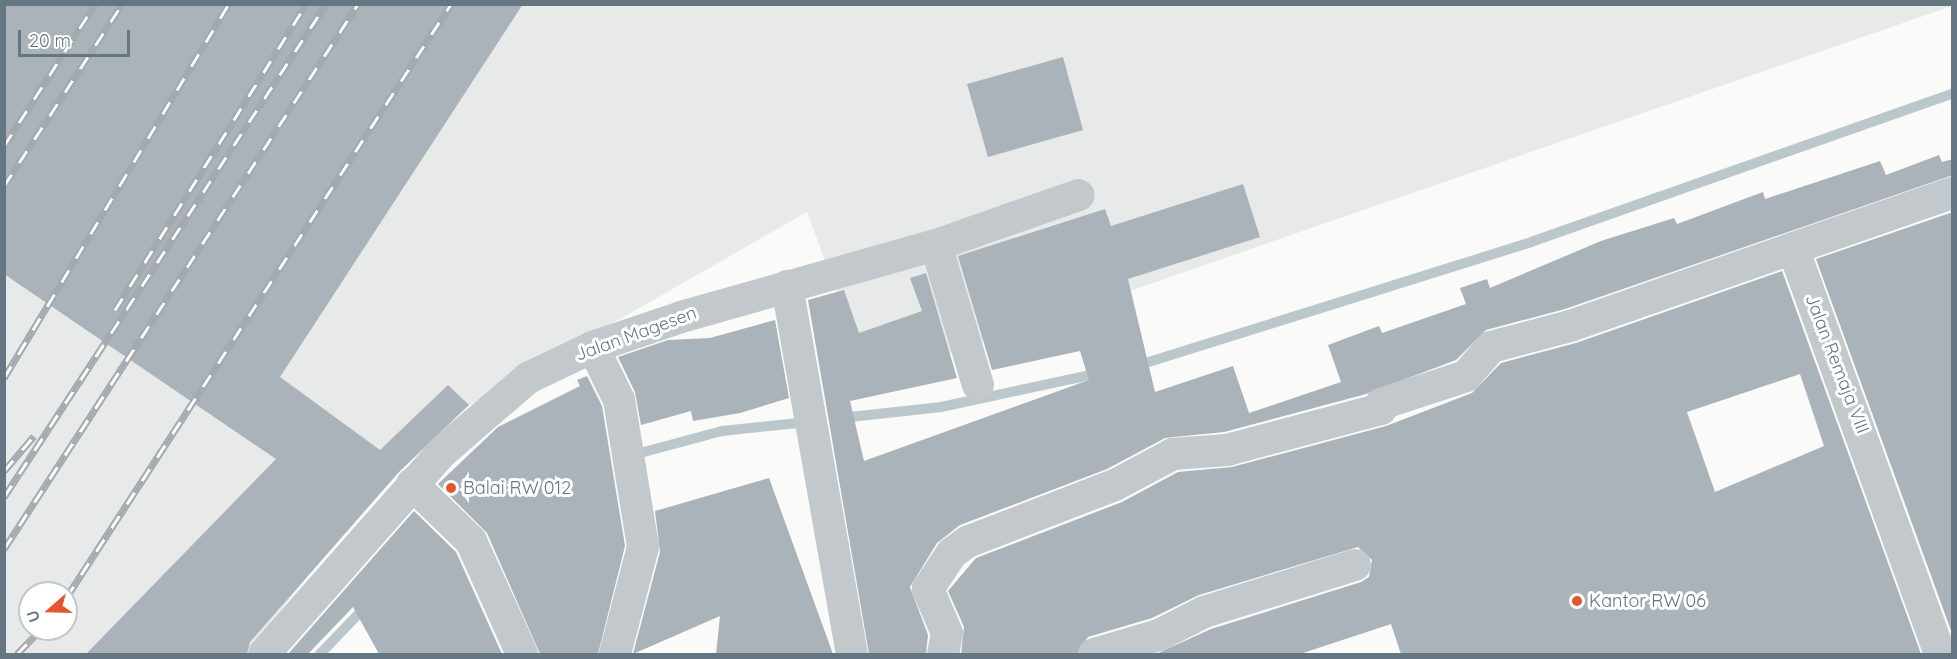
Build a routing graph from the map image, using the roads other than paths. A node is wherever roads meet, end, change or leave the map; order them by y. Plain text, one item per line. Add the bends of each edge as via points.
1 (1953, 193) edge
2 (1079, 195) dead end
3 (936, 245) junction
4 (1793, 248) junction
5 (787, 286) junction
6 (593, 346) junction
7 (978, 386) dead end
8 (412, 484) junction
9 (1355, 565) dead end
10 (1941, 634) edge
11 (264, 654) edge
12 (522, 654) edge
13 (615, 654) edge
14 (852, 654) edge
15 (943, 654) edge
16 (1094, 654) edge

1 - 4 street
2 - 3 street, Jalan Magesen
3 - 5 street, Jalan Magesen
3 - 7 street
4 - 10 street, Jalan Remaja VIII
4 - 15 street via 1620,309 1491,347 1466,376 1381,409 1227,450 1173,454 1106,489 967,542 952,553 929,587 947,633
5 - 6 street, Jalan Magesen
5 - 14 street
6 - 8 street, Jalan Magesen via 528,378
6 - 13 street via 620,400 643,547
8 - 11 street, Jalan Magesen
8 - 12 street via 461,530
9 - 16 street via 1204,612 1159,635

